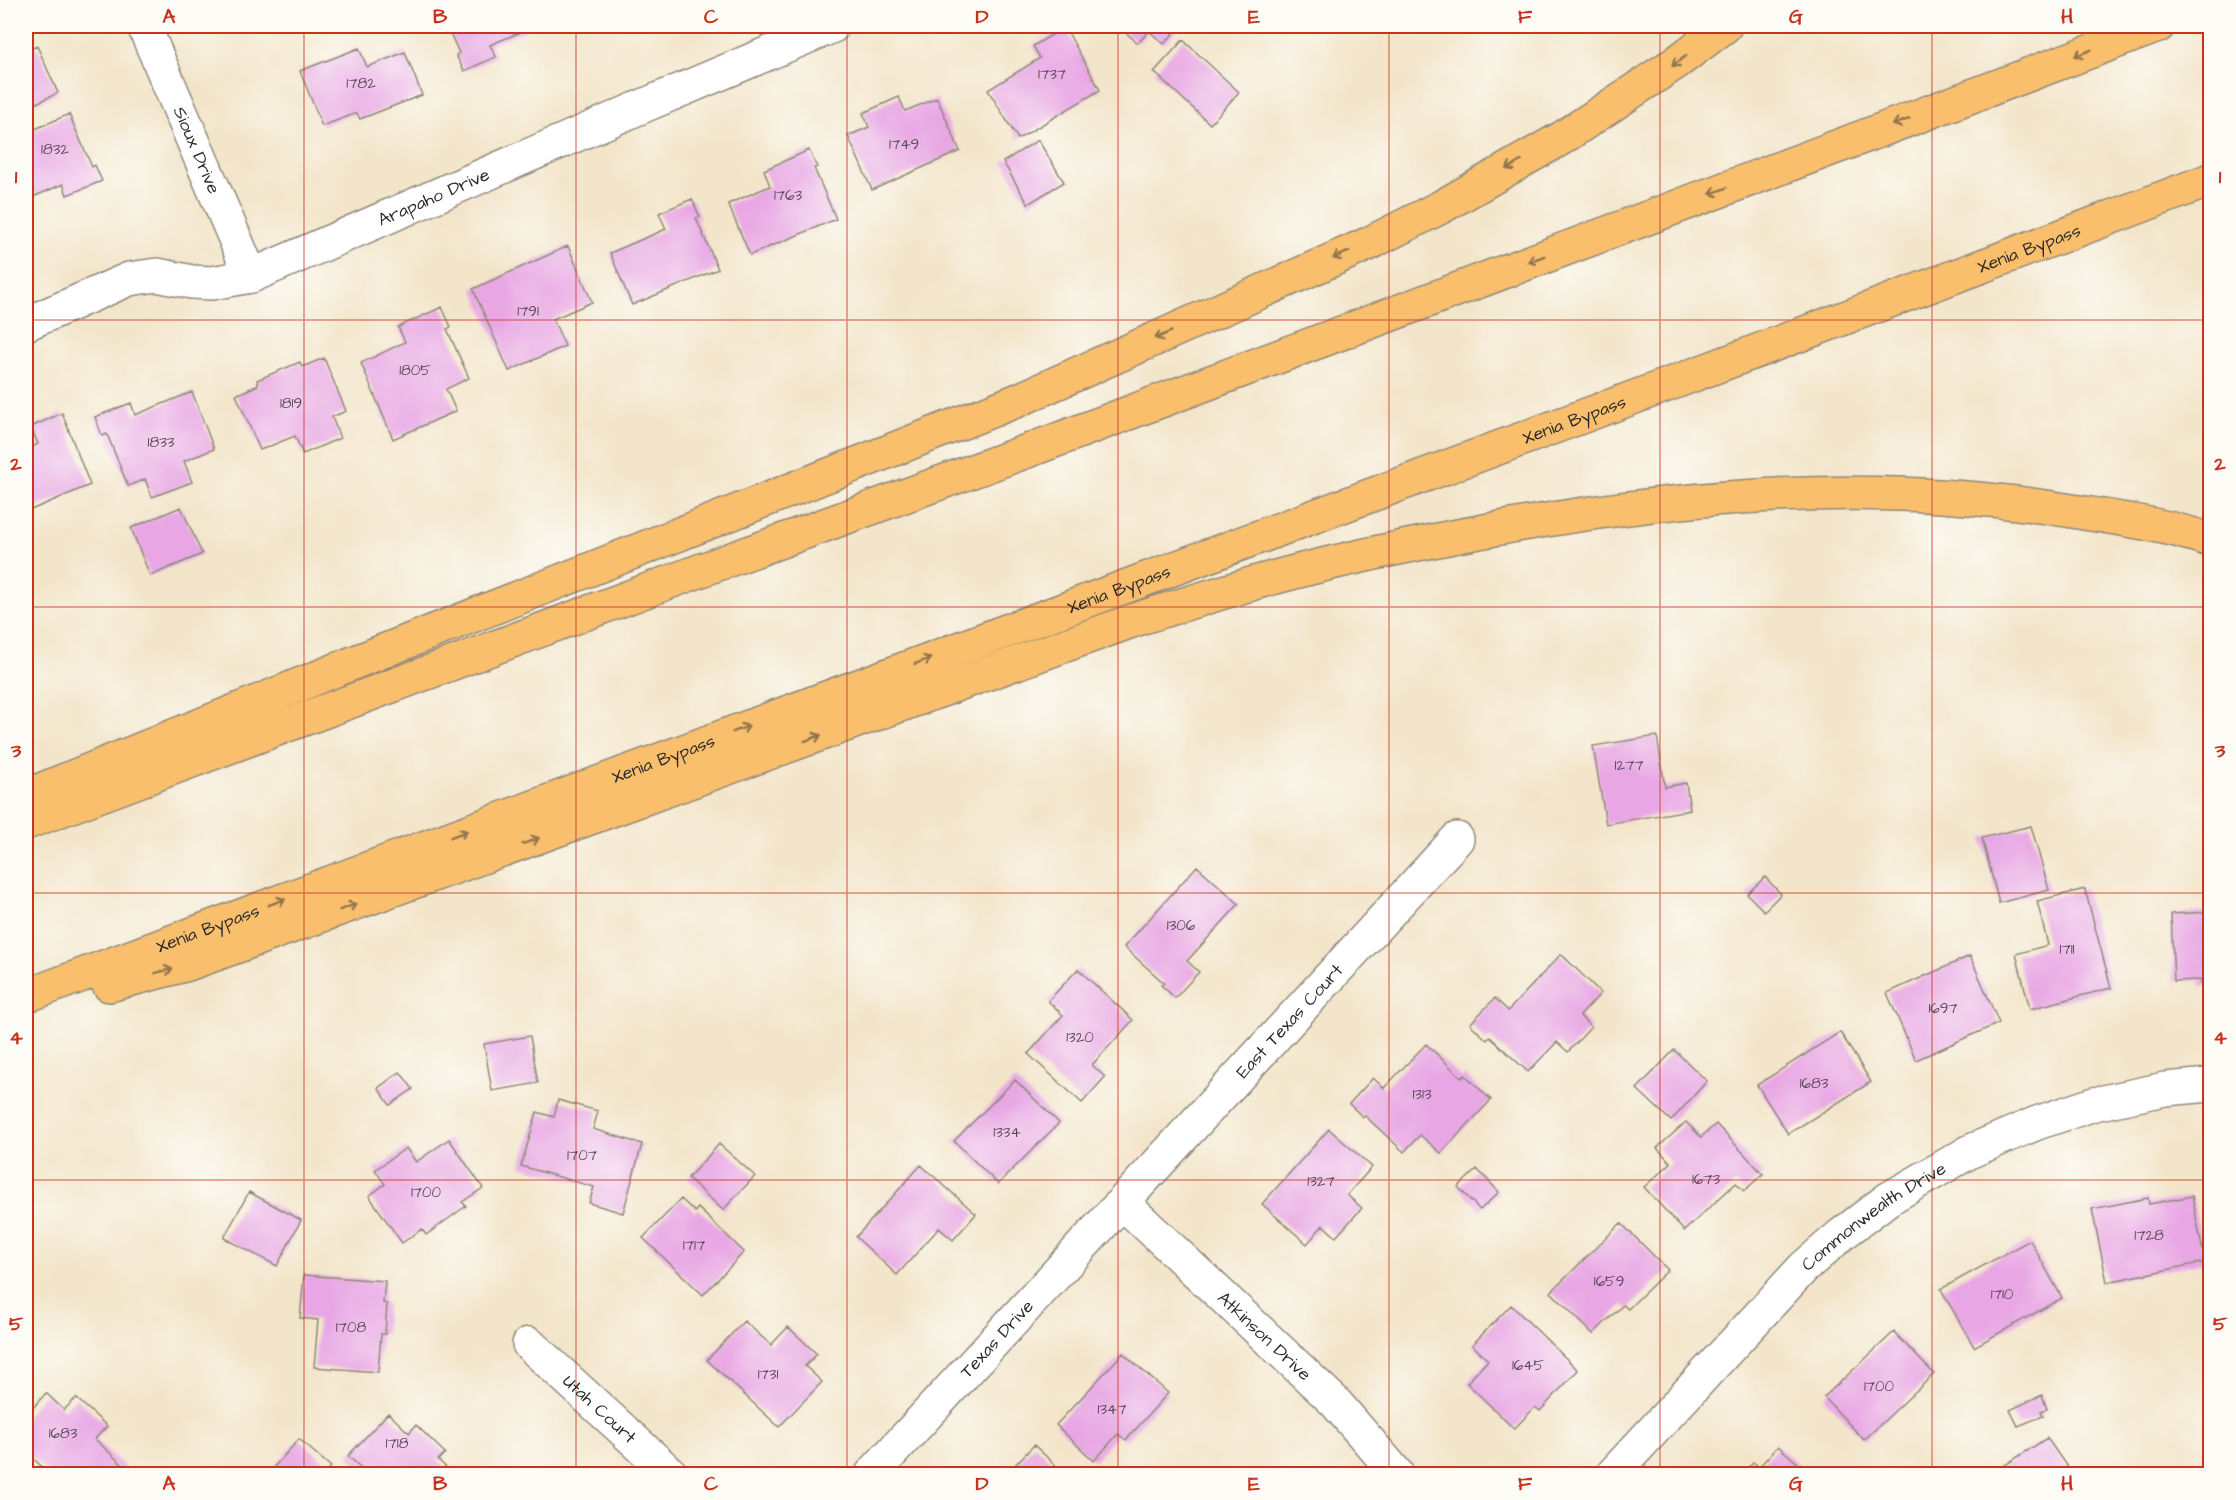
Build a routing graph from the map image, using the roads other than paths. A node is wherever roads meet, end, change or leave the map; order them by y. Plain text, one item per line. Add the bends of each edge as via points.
1 (144, 26) edge
2 (833, 26) edge
3 (1725, 26) edge
4 (2158, 26) edge
5 (2211, 180) edge
6 (251, 276) junction
7 (26, 324) edge
8 (2211, 540) edge
9 (26, 796) edge
10 (26, 823) edge
11 (1457, 839) dead end
12 (26, 996) edge
13 (26, 1006) edge
14 (2211, 1085) edge
15 (1123, 1203) junction
16 (529, 1344) dead end
17 (671, 1474) edge
18 (872, 1474) edge
19 (1397, 1474) edge
20 (1613, 1474) edge

1 - 6 street, Sioux Drive
2 - 6 street, Arapaho Drive
3 -> 9 highway via 1562,138 1370,243 1016,401
4 -> 10 highway
12 -> 5 highway, Xenia Bypass
6 - 7 street, Arapaho Drive via 212,283 157,275 129,279
13 -> 8 highway via 188,964 1140,618 1287,574 1417,543 1678,501 1832,492 1935,495 2031,504 2132,521
11 - 15 street, East Texas Court
14 - 20 street, Commonwealth Drive via 2164,1089 2094,1104 2037,1123 1971,1151 1888,1199 1804,1267
15 - 18 street, Texas Drive
15 - 19 street, Atkinson Drive via 1335,1402
16 - 17 street, Utah Court

